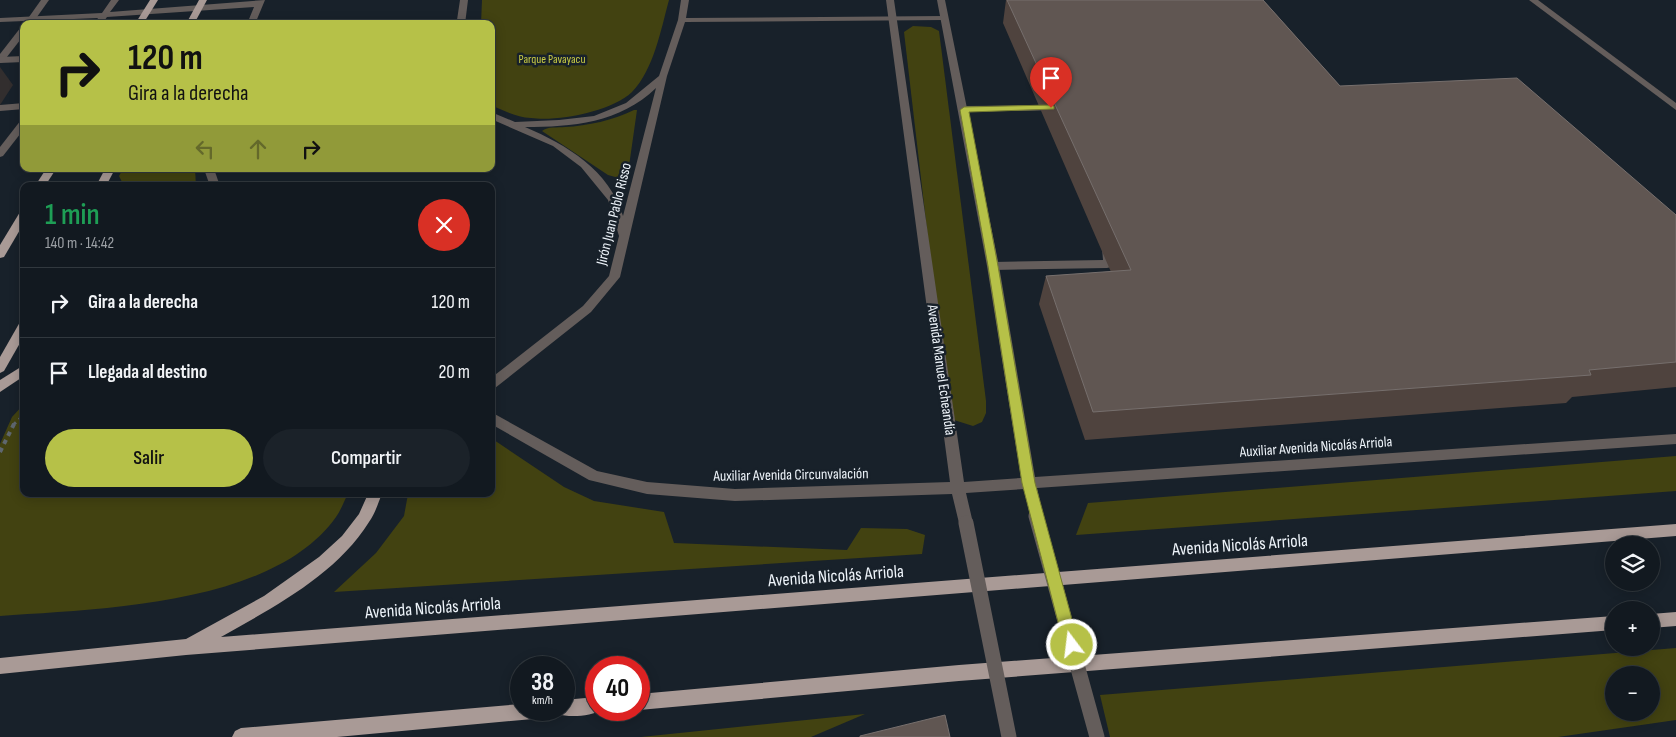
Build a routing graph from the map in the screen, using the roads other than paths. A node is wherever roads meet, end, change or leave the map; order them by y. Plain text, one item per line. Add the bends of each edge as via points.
1 (45, 0) edge
2 (115, 0) edge
3 (154, 0) edge
4 (464, 0) edge
5 (685, 0) edge
6 (890, 0) edge
7 (941, 0) edge
8 (1533, 0) edge
9 (260, 2) edge
10 (200, 4) edge
11 (146, 13) junction
12 (105, 14) junction
13 (892, 17) junction
14 (944, 18) junction
15 (0, 20) edge
16 (31, 20) edge
17 (41, 20) edge
18 (101, 20) edge
19 (141, 20) edge
20 (192, 20) edge
21 (253, 20) edge
22 (461, 20) edge
23 (682, 20) junction
24 (20, 21) edge
25 (20, 34) edge
26 (20, 59) edge
27 (0, 60) edge
28 (663, 76) junction
29 (20, 106) edge
30 (1676, 107) edge
31 (0, 108) edge
32 (964, 110) junction
33 (495, 117) edge
34 (1064, 121) edge
35 (513, 124) junction
36 (20, 127) edge
37 (0, 154) edge
38 (20, 221) edge
39 (624, 236) junction
40 (1103, 238) edge
41 (0, 254) edge
42 (993, 266) junction
43 (20, 332) edge
44 (0, 368) edge
45 (20, 372) edge
46 (495, 382) edge
47 (0, 388) edge
48 (495, 419) edge
49 (1676, 438) edge
50 (1029, 483) junction
51 (958, 488) junction
52 (374, 497) edge
53 (1676, 530) edge
54 (1676, 619) edge
55 (1660, 620) edge
56 (1605, 624) edge
57 (186, 647) junction
58 (0, 666) edge
59 (650, 701) edge
60 (510, 713) edge
61 (241, 737) edge
62 (1009, 737) edge
63 (1097, 737) edge

1 - 16 street
2 - 12 street
3 - 11 main road
4 - 22 street
5 - 23 street, Jirón Juan Pablo Risso
6 - 13 street, Avenida Manuel Echeandía
7 - 14 street
8 - 30 street
9 - 10 street
9 - 21 street
10 - 11 street
10 - 20 main road
11 - 12 street
11 - 19 main road
12 - 17 street
12 - 18 street
13 - 14 street
13 - 23 street
13 - 51 street, Avenida Manuel Echeandía
14 - 32 street
15 - 24 street
23 - 28 street, Jirón Juan Pablo Risso
25 - 27 street
26 - 27 street
28 - 35 street via 645,96 624,109 594,119 561,124
28 - 39 street, Jirón Juan Pablo Risso
29 - 31 street
32 - 34 street via 1055,108 1061,112
32 - 42 street
33 - 35 street
35 - 39 street via 556,144 585,166 613,199
36 - 37 street
38 - 41 main road
39 - 46 street, Jirón Juan Pablo Risso via 614,277 586,309
40 - 42 street via 1109,256 1107,264
42 - 50 street
43 - 44 main road
45 - 47 main road
48 - 51 street, Auxiliar Avenida Circunvalación via 594,476 647,488 734,495
49 - 50 street, Auxiliar Avenida Nicolás Arriola
50 - 51 street, Auxiliar Avenida Nicolás Arriola
50 - 63 street, bridge
51 - 62 street, Avenida Manuel Echeandía, bridge
52 - 57 main road via 359,525 322,564 236,621
53 - 57 main road, Avenida Nicolás Arriola
54 - 55 main road
56 - 59 main road via 959,673
57 - 58 main road, Avenida Nicolás Arriola
60 - 61 main road

